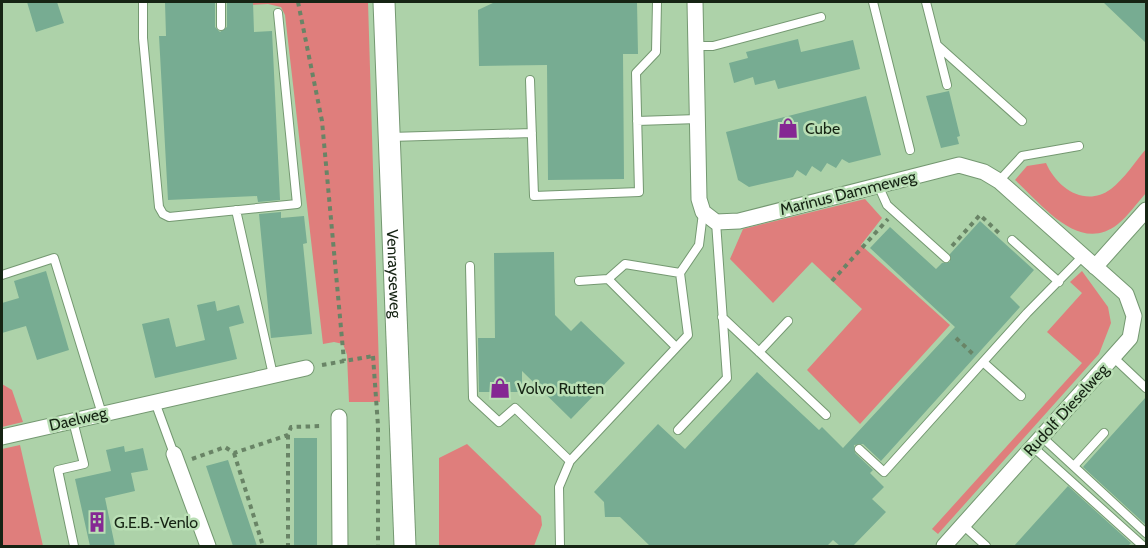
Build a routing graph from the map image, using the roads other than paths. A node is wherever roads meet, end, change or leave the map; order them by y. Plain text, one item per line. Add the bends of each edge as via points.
1 (143, 2) edge
2 (221, 2) edge
3 (384, 2) edge
4 (657, 2) edge
5 (695, 2) edge
6 (873, 2) edge
7 (926, 2) edge
8 (278, 13) dead end
9 (821, 17) dead end
10 (221, 26) dead end
11 (937, 45) junction
12 (696, 46) junction
13 (530, 80) dead end
14 (947, 85) dead end
15 (698, 119) junction
16 (1022, 120) dead end
17 (637, 121) junction
18 (532, 133) junction
19 (390, 137) junction
20 (1079, 146) dead end
21 (910, 150) dead end
22 (999, 181) junction
23 (878, 185) junction
24 (236, 210) junction
25 (1146, 210) edge
26 (703, 212) junction
27 (716, 222) junction
28 (1012, 240) road end
29 (1083, 256) junction
30 (945, 257) road end
31 (470, 266) dead end
32 (1095, 267) junction
33 (680, 273) junction
34 (2, 275) edge
35 (608, 279) junction
36 (579, 281) dead end
37 (1059, 282) junction
38 (722, 317) junction
39 (788, 321) dead end
40 (676, 347) junction
41 (759, 352) junction
42 (1113, 357) junction
43 (983, 362) junction
44 (306, 368) road end
45 (273, 376) junction
46 (1146, 388) edge
47 (1022, 396) dead end
48 (155, 402) junction
49 (102, 414) junction
50 (826, 415) dead end
51 (73, 421) junction
52 (339, 422) road end
53 (678, 430) dead end
54 (1104, 433) dead end
55 (2, 437) edge
56 (1037, 442) junction
57 (859, 449) dead end
58 (176, 459) joint
59 (570, 461) junction
60 (1074, 466) junction
61 (963, 525) junction
62 (1146, 533) edge
63 (952, 544) edge
64 (74, 546) edge
65 (207, 546) edge
66 (340, 546) edge
67 (405, 546) edge
68 (560, 546) edge
69 (986, 546) edge
70 (1143, 546) edge

1 - 24 lane via 159,207 169,217
2 - 10 lane
3 - 19 street, Venrayseweg
4 - 17 lane via 656,52 636,73
5 - 12 street
6 - 21 lane
7 - 11 lane
8 - 24 lane via 297,204
9 - 12 lane via 713,46
11 - 14 lane
11 - 16 lane
12 - 15 street
13 - 18 lane
15 - 17 lane
15 - 26 street via 699,199
17 - 18 lane via 639,192 534,196
18 - 19 lane
19 - 67 street, Venrayseweg
20 - 22 lane via 1022,156
22 - 23 street, Marinus Dammeweg via 958,165
22 - 29 street, Marinus Dammeweg
23 - 27 street, Marinus Dammeweg via 739,221
23 - 30 lane via 887,205
24 - 45 lane
25 - 32 street
26 - 27 street
26 - 33 lane via 699,245
27 - 38 lane
28 - 37 lane
29 - 32 street, Marinus Dammeweg
29 - 37 lane
31 - 59 lane via 473,398 499,422 515,408
32 - 42 street, Rudolf Dieselweg via 1126,294 1134,316 1130,338
33 - 35 lane via 625,264
33 - 40 lane via 688,335
34 - 49 lane via 54,258
35 - 36 lane
35 - 40 lane
37 - 43 lane
38 - 41 lane
38 - 53 lane via 727,378
39 - 41 lane
40 - 59 lane
41 - 50 lane
42 - 46 lane
42 - 56 street, Rudolf Dieselweg
43 - 47 lane
43 - 57 lane via 884,472
44 - 45 street, Daelweg
45 - 48 street, Daelweg
48 - 49 street, Daelweg
48 - 58 lane
49 - 51 street, Daelweg
51 - 55 street, Daelweg
51 - 64 lane via 84,464 58,470
52 - 66 street
54 - 60 lane
56 - 60 lane
56 - 61 street, Rudolf Dieselweg
56 - 70 lane
58 - 65 street
59 - 68 lane via 559,487
60 - 62 lane
61 - 63 street, Rudolf Dieselweg
61 - 69 lane

